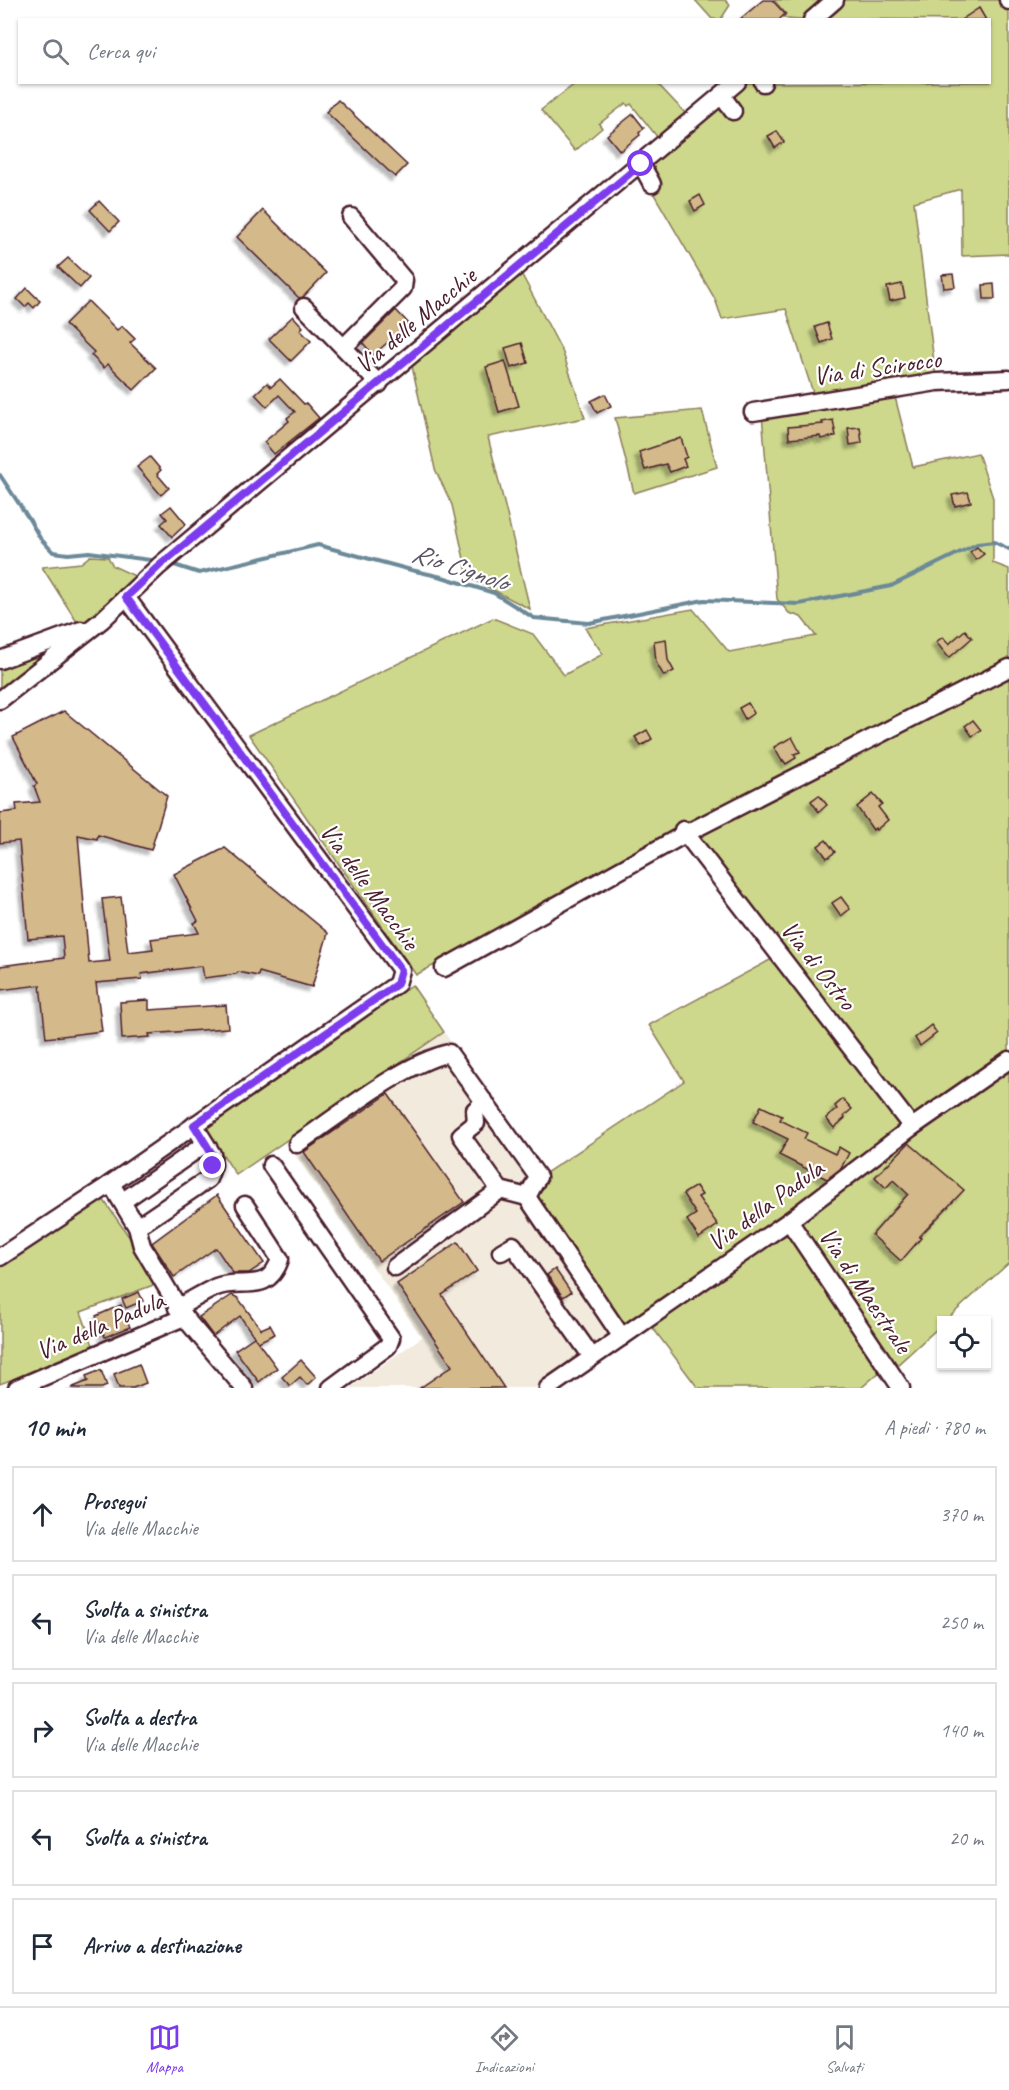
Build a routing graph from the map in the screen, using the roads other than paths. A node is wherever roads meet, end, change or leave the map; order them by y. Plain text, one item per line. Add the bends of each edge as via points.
1 (835, 0) edge
2 (814, 18) edge
3 (735, 84) edge
4 (722, 96) junction
5 (734, 111) dead end
6 (641, 164) junction
7 (651, 184) dead end
8 (351, 217) dead end
9 (304, 307) dead end
10 (344, 347) junction
11 (1009, 379) edge
12 (379, 384) junction
13 (753, 412) dead end
14 (126, 597) junction
15 (95, 625) junction
16 (0, 660) edge
17 (1009, 668) edge
18 (0, 700) edge
19 (684, 832) junction
20 (444, 968) dead end
21 (1009, 1060) edge
22 (485, 1102) junction
23 (194, 1125) junction
24 (912, 1127) junction
25 (205, 1144) junction
26 (297, 1144) dead end
27 (271, 1165) dead end
28 (111, 1184) junction
29 (500, 1190) junction
30 (527, 1197) junction
31 (123, 1201) junction
32 (245, 1205) dead end
33 (789, 1221) junction
34 (137, 1227) junction
35 (501, 1252) dead end
36 (0, 1257) edge
37 (395, 1267) dead end
38 (181, 1313) junction
39 (622, 1337) junction
40 (592, 1357) junction
41 (17, 1388) edge
42 (244, 1388) edge
43 (331, 1388) edge
44 (548, 1388) edge
45 (901, 1388) edge

1 - 2 street
3 - 4 street, Via delle Macchie
4 - 5 street
4 - 6 street, Via delle Macchie
6 - 7 street
6 - 12 street, Via delle Macchie
8 - 10 street via 404,280 403,288
9 - 10 street
10 - 12 street
11 - 13 street, Via di Scirocco via 937,382
12 - 14 street, Via delle Macchie
14 - 15 street, Via delle Macchie
14 - 23 street, Via delle Macchie via 401,970 397,984
15 - 16 street, Via delle Macchie
15 - 18 street, Via delle Macchie
17 - 19 street
19 - 20 street
19 - 24 street, Via di Ostro
21 - 24 street, Via della Padula
22 - 26 street via 449,1053 431,1057
22 - 29 street via 475,1110 476,1123 461,1134
22 - 30 street via 538,1177
23 - 25 street
23 - 28 street, Via delle Macchie
24 - 33 street, Via della Padula
25 - 31 street
25 - 34 street via 212,1154 208,1179
27 - 43 street via 391,1338 388,1346
28 - 31 street
28 - 36 street, Via delle Macchie
29 - 30 street
29 - 37 street
30 - 39 street
31 - 34 street
32 - 38 street via 280,1258 276,1270 257,1284 218,1286
33 - 39 street, Via della Padula
33 - 45 street, Via di Maestrale
34 - 38 street via 142,1246
35 - 40 street via 513,1245
38 - 41 street, Via della Padula
38 - 42 street, Via della Padula
39 - 40 street, Via della Padula
40 - 44 street, Via della Padula

